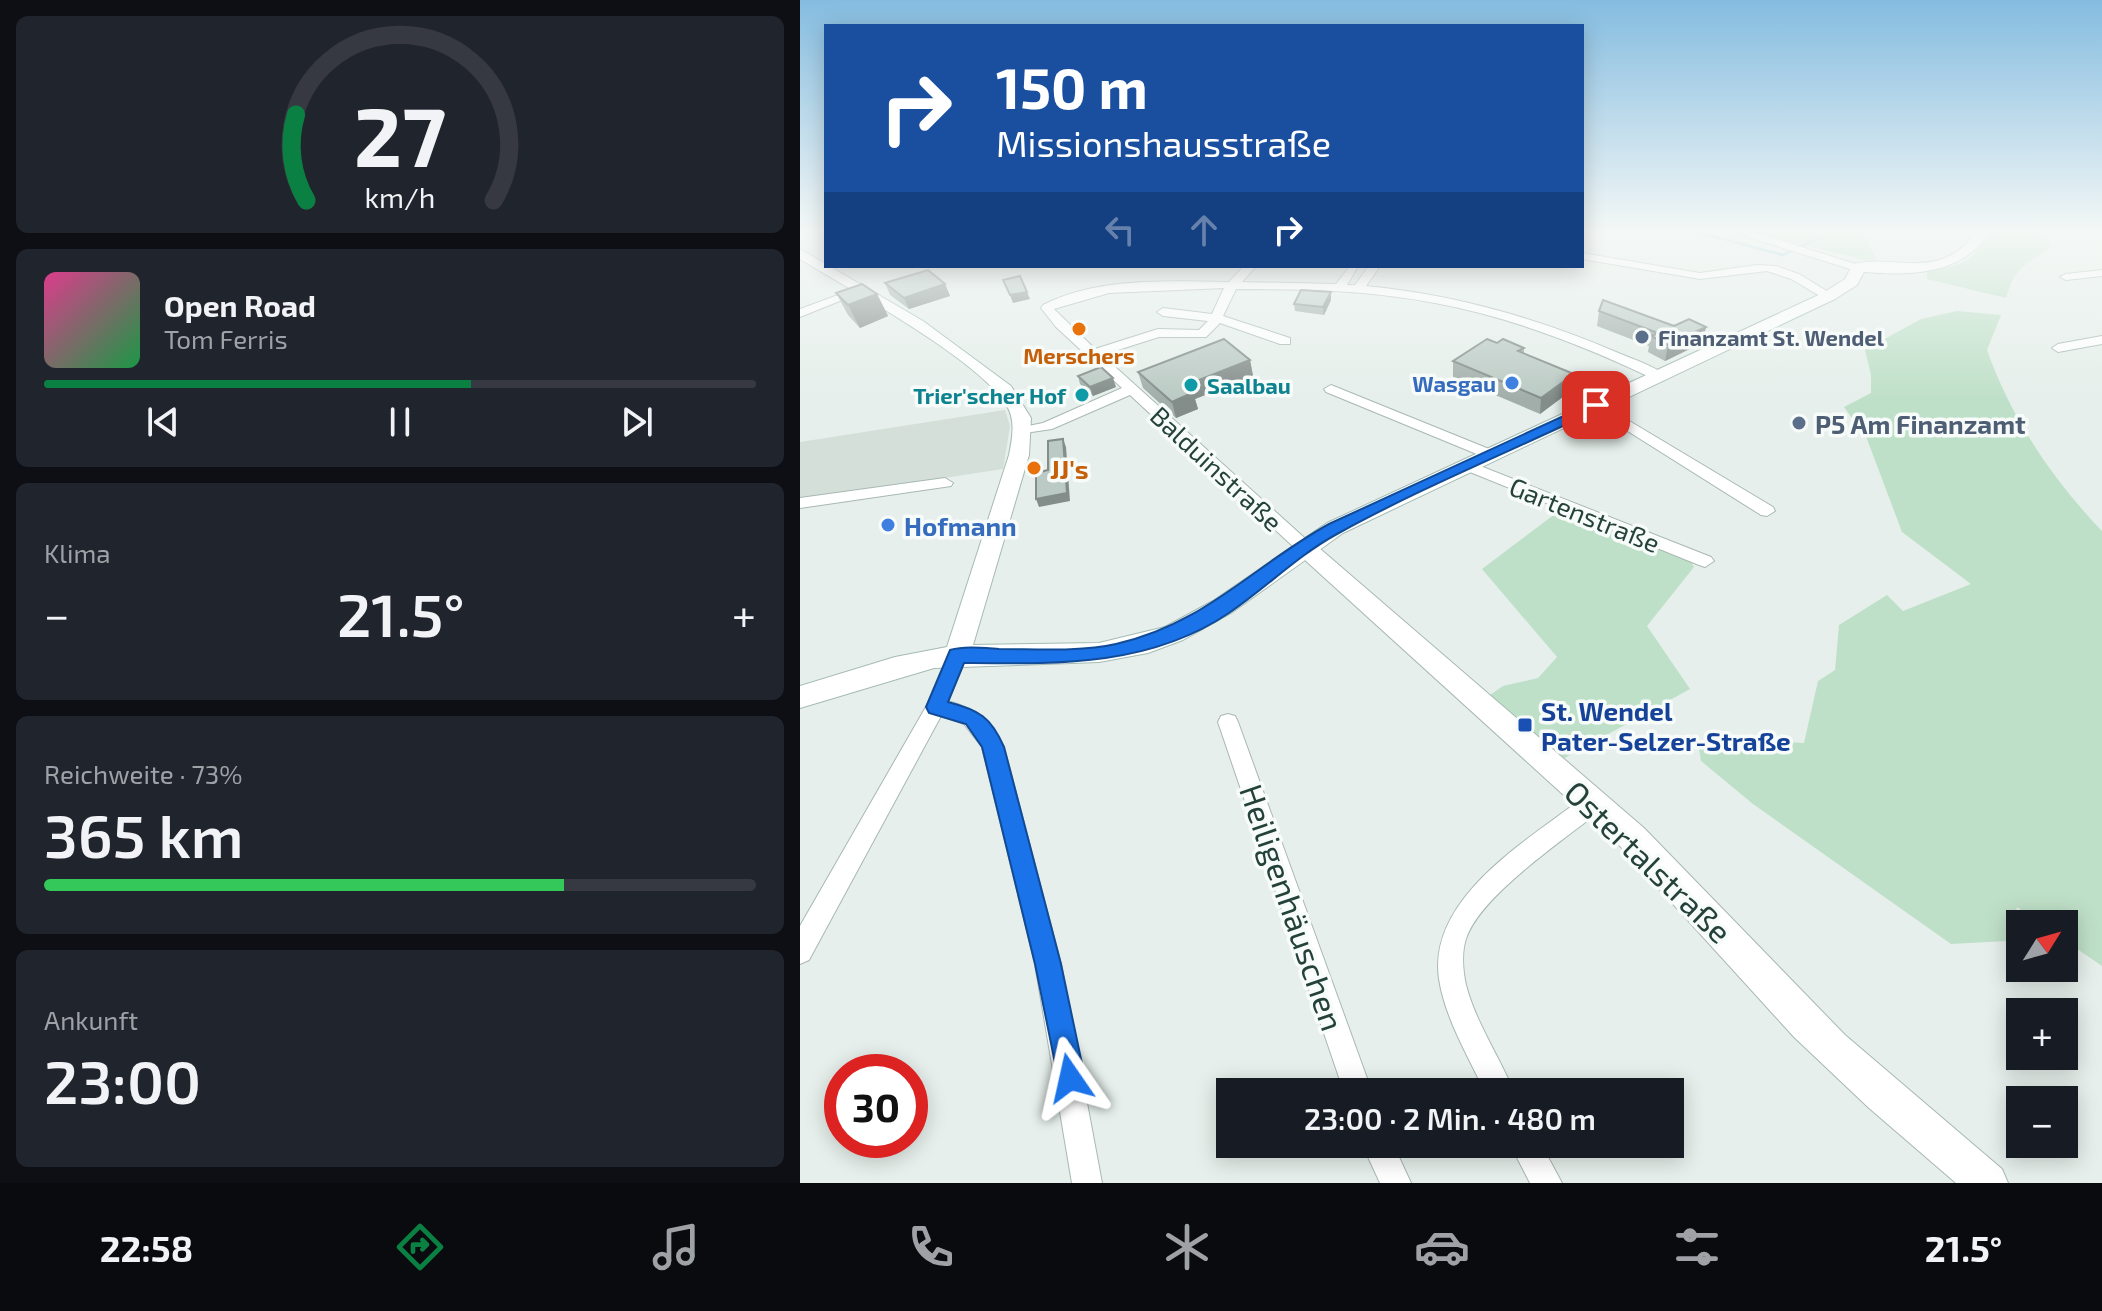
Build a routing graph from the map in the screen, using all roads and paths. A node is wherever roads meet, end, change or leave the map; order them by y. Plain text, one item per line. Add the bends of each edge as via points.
1 (1132, 288) edge
2 (1230, 288) edge
3 (1317, 288) edge
4 (1359, 288) edge
5 (1815, 288) edge
6 (1842, 288) edge
7 (1338, 289) joint
8 (862, 290) joint
9 (1357, 291) junction
10 (1829, 296) junction
11 (1163, 312) dead end
12 (800, 313) edge
13 (1216, 318) junction
14 (2102, 340) edge
15 (1285, 341) dead end
16 (2058, 348) dead end
17 (1094, 353) junction
18 (1659, 376) junction
19 (1132, 389) junction
20 (1331, 389) dead end
21 (1596, 405) junction
22 (1023, 431) junction
23 (1489, 454) junction
24 (1465, 465) junction
25 (945, 483) dead end
26 (800, 503) edge
27 (1767, 511) dead end
28 (1303, 546) junction
29 (1705, 561) dead end
30 (957, 656) junction
31 (800, 697) edge
32 (936, 707) junction
33 (1228, 722) dead end
34 (1593, 803) junction
35 (800, 951) edge
36 (1353, 1078) edge
37 (1494, 1078) edge
38 (1384, 1158) edge
39 (1531, 1158) edge
40 (1542, 1181) edge
41 (1087, 1183) edge
42 (1396, 1183) edge
43 (1988, 1183) edge

1 - 17 street, Balduinstraße via 1047,308
2 - 13 street
3 - 7 street
4 - 9 street
5 - 10 street
6 - 10 main road
7 - 9 street
8 - 12 street
8 - 22 main road via 1002,388 1016,402
9 - 18 street via 1461,304
10 - 18 main road
11 - 13 street
13 - 15 street
13 - 17 street via 1202,334 1158,333
14 - 16 street
17 - 19 street, Balduinstraße
18 - 21 main road
19 - 22 street, Balduinstraße
19 - 28 street, Balduinstraße
20 - 23 street
21 - 23 main road
21 - 27 street
22 - 30 main road
23 - 24 main road
24 - 28 main road
24 - 29 street, Gartenstraße
25 - 26 street
28 - 30 main road via 1221,609 1150,643 1068,657
28 - 34 main road, Ostertalstraße
30 - 31 main road via 914,663
30 - 32 street
32 - 35 street
32 - 41 street via 973,717 993,747 1048,964
33 - 36 street, Heiligenhäuschen
34 - 37 street via 1493,888 1457,930 1450,952 1453,983
34 - 43 main road, Ostertalstraße via 1683,886 1782,999 1847,1063
38 - 42 street
39 - 40 street

